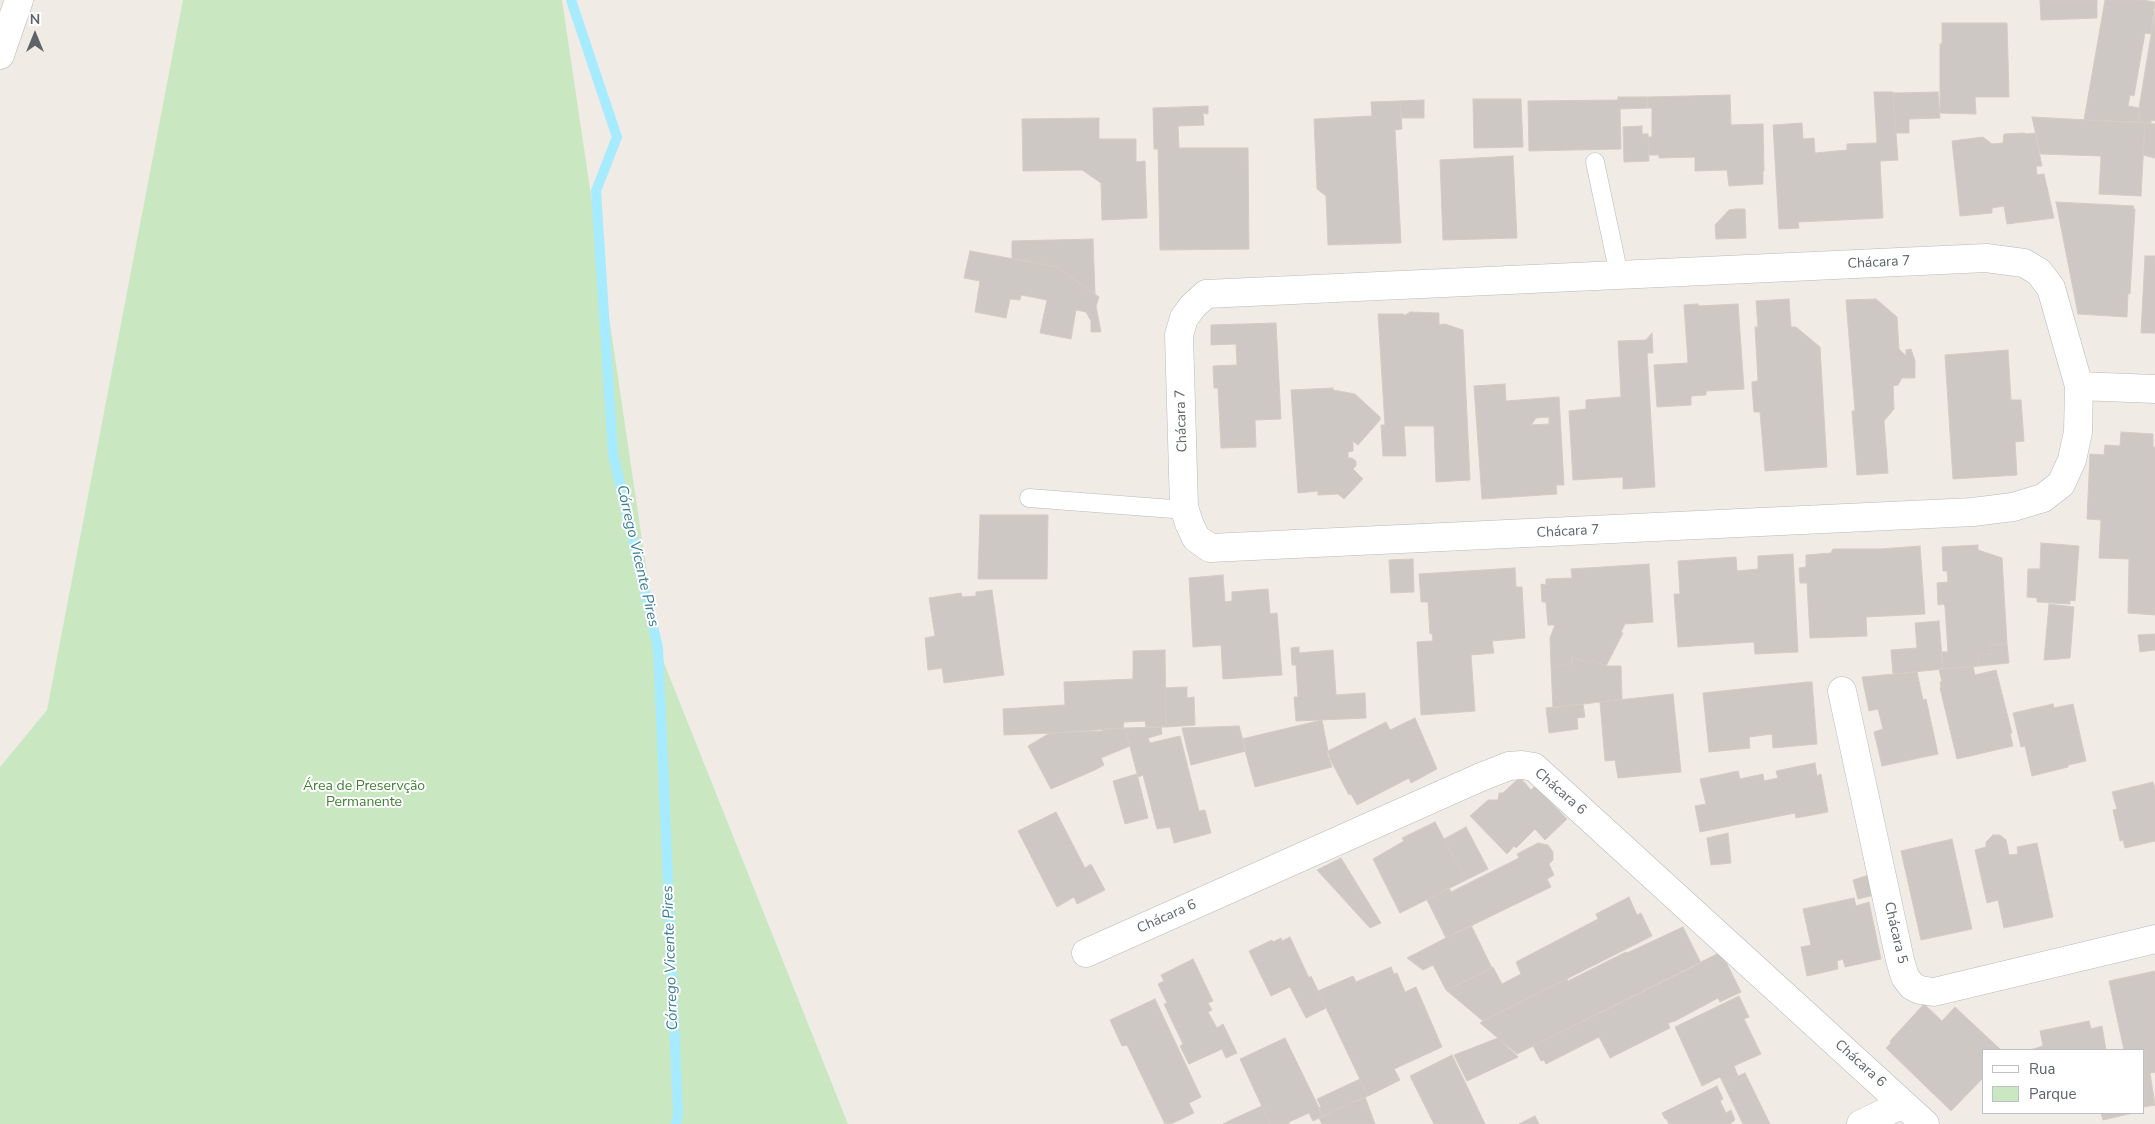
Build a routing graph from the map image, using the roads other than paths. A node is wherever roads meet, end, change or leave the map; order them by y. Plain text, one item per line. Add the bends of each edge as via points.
1 (19, 0) edge
2 (0, 55) edge
3 (1595, 162) dead end
4 (1619, 275) junction
5 (2079, 386) junction
6 (2155, 389) edge
7 (1029, 498) dead end
8 (1186, 510) junction
9 (1842, 691) dead end
10 (2155, 939) edge
11 (1086, 953) dead end
12 (1904, 1104) junction
13 (1861, 1124) edge
14 (1925, 1124) edge

1 - 2 street
3 - 4 lane
4 - 5 street, Chácara 7 via 1986,258 2024,264 2039,272 2051,288
4 - 8 street, Chácara 7 via 1206,294 1184,318 1179,335
5 - 6 street
5 - 8 street, Chácara 7 via 2078,432 2072,460 2061,484 2043,498 2013,507 1973,512 1210,548 1196,538
7 - 8 lane
9 - 10 street, Chácara 5 via 1900,960 1905,977 1912,986 1934,992
11 - 12 street, Chácara 6 via 1481,777 1509,766 1534,767
12 - 13 street
12 - 14 street, Chácara 6

